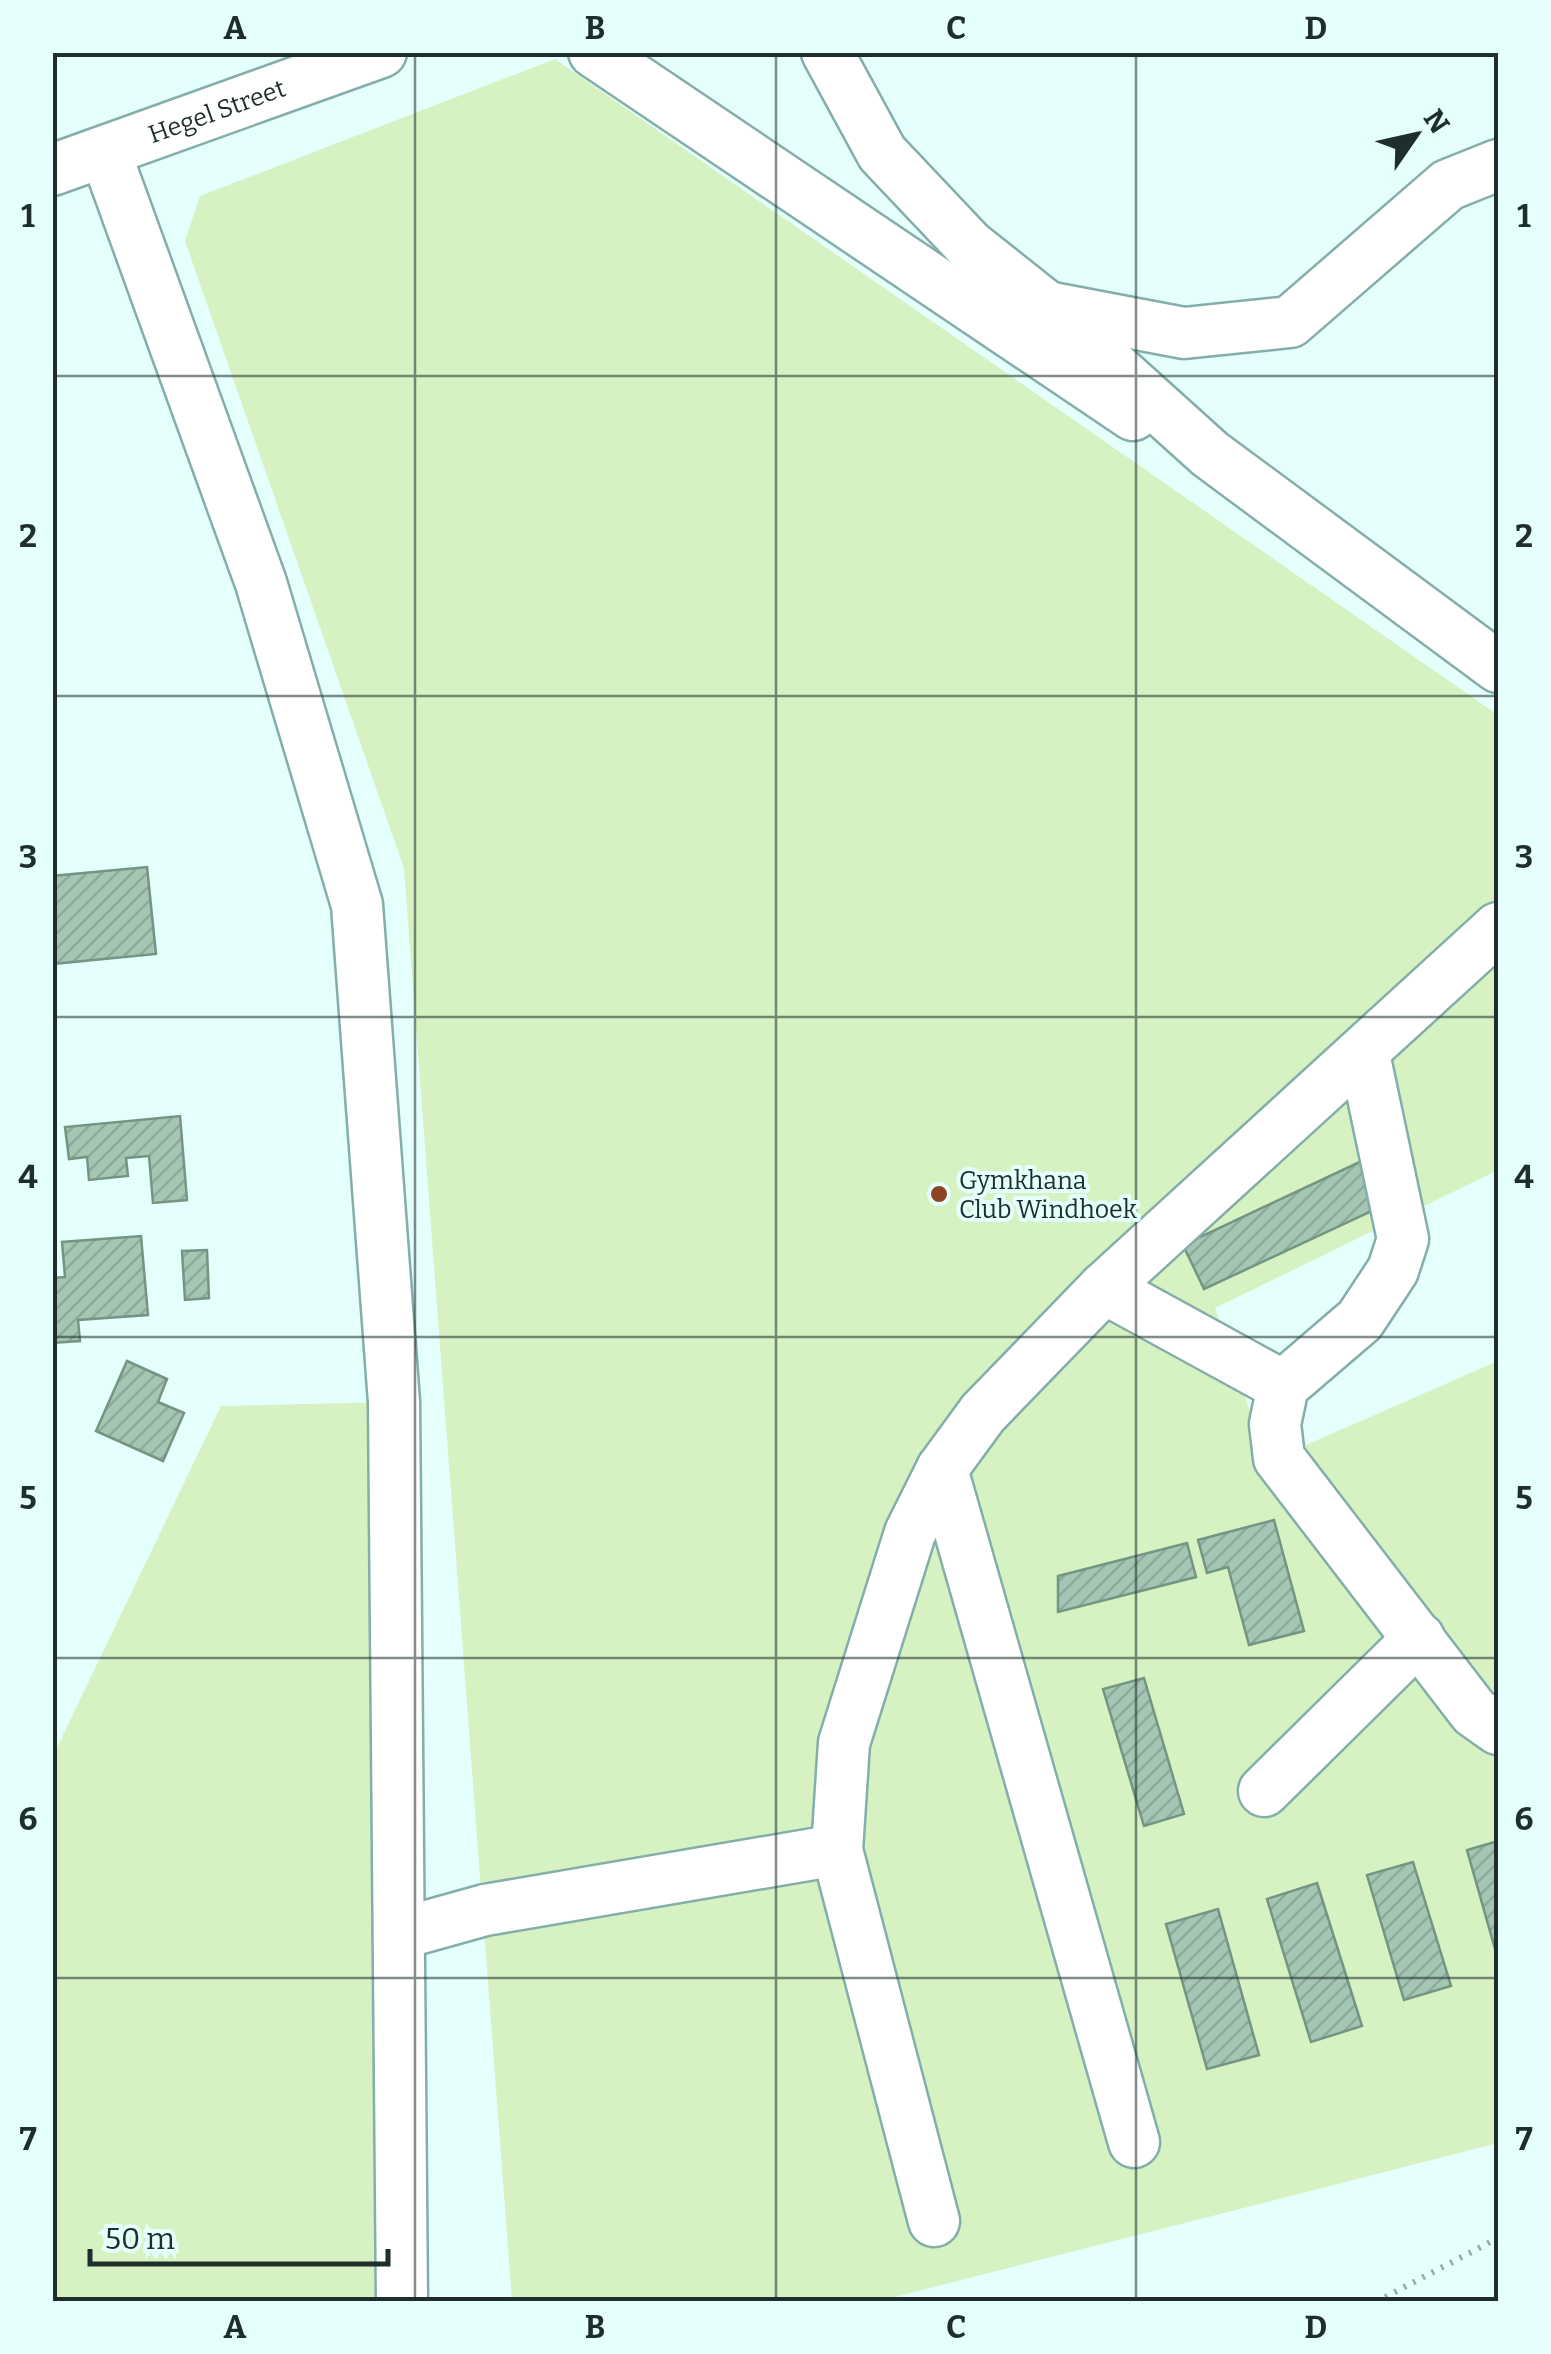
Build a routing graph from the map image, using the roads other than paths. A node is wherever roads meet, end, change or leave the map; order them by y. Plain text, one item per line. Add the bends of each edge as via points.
1 (381, 52) edge
2 (594, 52) edge
3 (827, 52) edge
4 (105, 152) junction
5 (1498, 165) edge
6 (52, 170) edge
7 (1048, 308) junction
8 (1210, 454) junction
9 (1498, 667) edge
10 (1498, 928) edge
11 (1364, 1054) junction
12 (1104, 1288) junction
13 (1284, 1386) junction
14 (942, 1469) junction
15 (1419, 1638) junction
16 (1498, 1729) edge
17 (1264, 1791) dead end
18 (838, 1850) junction
19 (399, 1934) junction
20 (1134, 2142) dead end
21 (934, 2221) dead end
22 (402, 2302) edge

1 - 4 street, Hegel Street
2 - 8 street via 1120,409
3 - 7 street via 882,153 969,245
4 - 6 street, Hegel Street
4 - 19 street via 261,583 357,905 394,1402
5 - 7 street via 1448,185 1290,322 1184,333
7 - 8 street
8 - 9 street
10 - 11 street
11 - 12 street
11 - 13 street via 1403,1239 1393,1270 1360,1320
12 - 13 street
12 - 14 street via 983,1413
13 - 15 street via 1275,1424 1279,1458
14 - 18 street via 910,1533 844,1743
14 - 20 street
15 - 16 street via 1474,1712
15 - 17 street
18 - 19 street via 485,1910
18 - 21 street
19 - 22 street

